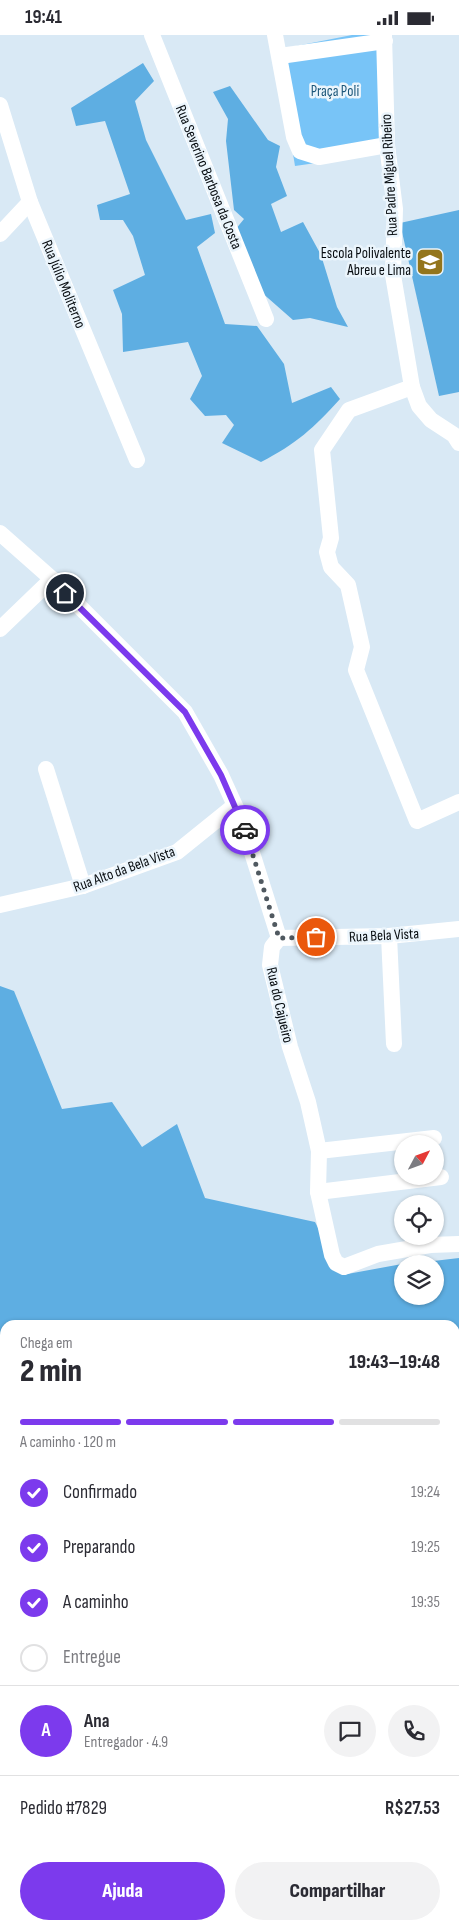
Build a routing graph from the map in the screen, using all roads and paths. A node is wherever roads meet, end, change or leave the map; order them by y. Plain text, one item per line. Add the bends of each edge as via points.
1 (152, 35) edge
2 (275, 35) edge
3 (385, 38) edge
4 (280, 56) junction
5 (0, 105) edge
6 (387, 145) junction
7 (30, 202) junction
8 (0, 234) edge
9 (266, 319) dead end
10 (412, 387) junction
11 (451, 426) edge
12 (459, 443) edge
13 (136, 460) dead end
14 (0, 533) edge
15 (52, 579) junction
16 (0, 629) edge
17 (46, 769) dead end
18 (459, 802) edge
19 (234, 806) junction
20 (83, 886) junction
21 (0, 905) edge
22 (459, 929) edge
23 (390, 936) junction
24 (279, 938) junction
25 (394, 1044) dead end
26 (394, 1142) edge
27 (318, 1151) junction
28 (394, 1183) edge
29 (318, 1192) junction
30 (459, 1244) edge

1 - 9 street, Rua Severino Barbosa da Costa
2 - 4 street
3 - 4 street
3 - 6 street, Rua Padre Miguel Ribeiro
4 - 6 street via 294,137 300,151 319,157
5 - 7 street, Rua Júlio Moliterno
6 - 10 street, Rua Padre Miguel Ribeiro via 395,209 392,275
7 - 8 street
7 - 13 street, Rua Júlio Moliterno
10 - 11 street, Rua Padre Miguel Ribeiro via 419,406 432,420
10 - 18 street via 349,410 322,450 331,538 327,552 331,567 348,585 362,647 356,670 417,821
11 - 12 street, Rua Padre Miguel Ribeiro
14 - 15 street
15 - 16 street
15 - 19 street via 185,712 221,775
17 - 20 street
19 - 20 street, Rua Alto da Bela Vista via 177,852
19 - 24 street via 242,821
20 - 21 street, Rua Alto da Bela Vista
22 - 23 street, Rua Bela Vista
23 - 24 street, Rua Bela Vista
23 - 25 street
24 - 27 street, Rua do Cajueiro via 272,947 270,965 290,1047 308,1102
26 - 27 street
27 - 29 street, Rua do Cajueiro
28 - 29 street
29 - 30 street, Rua do Cajueiro via 332,1255 336,1263 344,1267 378,1254 430,1245

